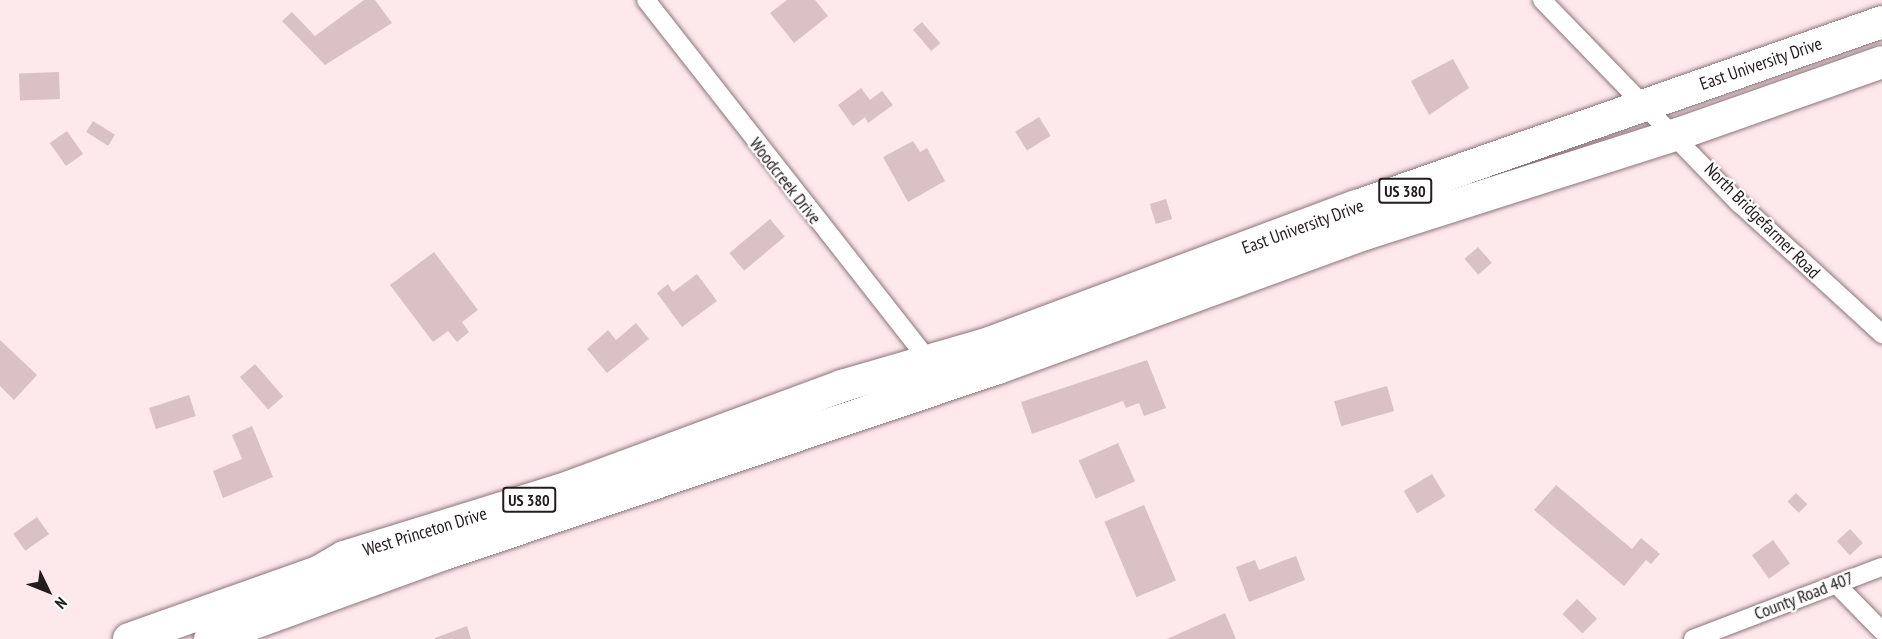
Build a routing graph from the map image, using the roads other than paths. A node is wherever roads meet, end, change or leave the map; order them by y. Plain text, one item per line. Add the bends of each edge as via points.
1 (646, 0) edge
2 (1542, 0) edge
3 (1882, 22) edge
4 (1882, 62) edge
5 (1647, 104) junction
6 (1678, 134) junction
7 (1882, 334) edge
8 (932, 374) junction
9 (1882, 567) edge
10 (1836, 584) junction
11 (1882, 631) edge
12 (129, 639) edge
13 (210, 639) edge
14 (1693, 639) edge

1 - 8 street, Woodcreek Drive
2 - 5 street, North Bridgefarmer Road
3 - 5 highway, East University Drive / US 380
4 - 6 highway, East University Drive / US 380
5 - 6 street, North Bridgefarmer Road
5 - 8 highway, East University Drive / US 380 via 987,344
6 - 7 street, North Bridgefarmer Road via 1740,204
6 - 8 highway, East University Drive / US 380 via 1365,234 998,368
8 - 12 highway, West Princeton Drive / US 380 via 842,386 561,490 344,557 318,572
8 - 13 highway, West Princeton Drive / US 380
9 - 10 street, County Road 407
10 - 11 street
10 - 14 street, County Road 407

